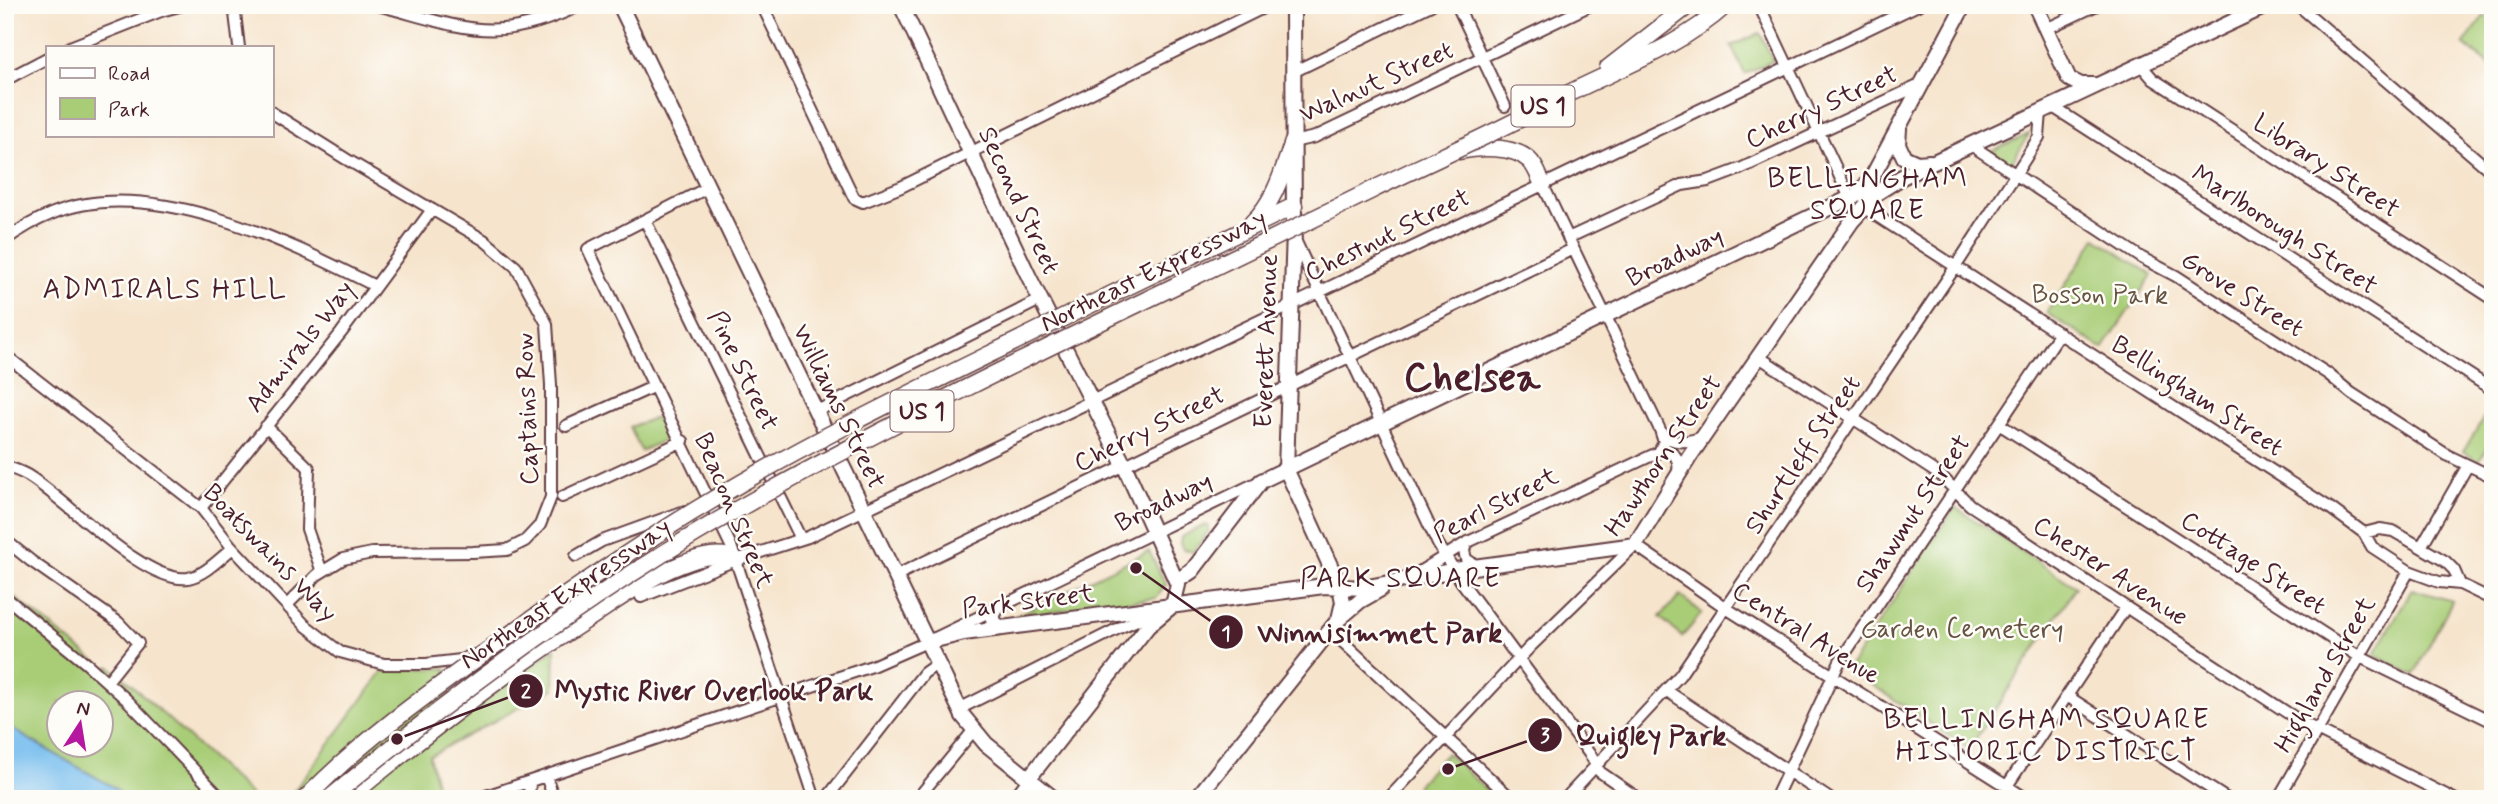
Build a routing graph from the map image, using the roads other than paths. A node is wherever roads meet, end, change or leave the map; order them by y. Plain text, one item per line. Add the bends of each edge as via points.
1 (183, 5) edge
2 (234, 5) edge
3 (377, 5) edge
4 (581, 5) edge
5 (620, 5) edge
6 (762, 5) edge
7 (901, 5) edge
8 (1269, 5) edge
9 (1293, 5) edge
10 (1431, 5) edge
11 (1457, 5) edge
12 (1591, 5) edge
13 (1689, 5) edge
14 (1726, 5) edge
15 (1759, 5) edge
16 (1919, 5) edge
17 (1964, 5) edge
18 (2097, 5) edge
19 (2268, 5) edge
20 (2298, 5) edge
21 (2036, 9) edge
22 (2046, 29) junction
23 (73, 46) edge
24 (239, 46) edge
25 (1483, 57) junction
26 (46, 59) edge
27 (2141, 65) junction
28 (1788, 67) junction
29 (1293, 72) junction
30 (2069, 79) junction
31 (5, 80) edge
32 (2102, 83) junction
33 (1922, 84) junction
34 (1505, 106) dead end
35 (2047, 109) junction
36 (273, 112) edge
37 (1900, 124) junction
38 (1820, 132) junction
39 (1293, 142) junction
40 (1971, 145) junction
41 (971, 151) junction
42 (1436, 159) junction
43 (1939, 160) junction
44 (2493, 173) edge
45 (2015, 175) junction
46 (1542, 185) junction
47 (707, 188) junction
48 (1850, 198) junction
49 (1294, 206) junction
50 (1863, 207) junction
51 (431, 211) junction
52 (645, 220) junction
53 (1232, 237) junction
54 (1293, 237) junction
55 (1568, 238) junction
56 (5, 240) edge
57 (1573, 249) junction
58 (1956, 266) junction
59 (374, 286) junction
60 (1318, 292) junction
61 (2493, 299) edge
62 (1040, 300) junction
63 (1291, 306) junction
64 (1605, 316) junction
65 (2060, 333) junction
66 (5, 355) edge
67 (1349, 356) junction
68 (1759, 357) junction
69 (655, 386) junction
70 (1288, 386) junction
71 (2493, 390) edge
72 (1091, 401) junction
73 (815, 412) junction
74 (1853, 418) junction
75 (1381, 424) junction
76 (1999, 424) junction
77 (266, 426) junction
78 (566, 426) dead end
79 (1661, 432) junction
80 (1704, 436) junction
81 (683, 441) junction
82 (1659, 452) junction
83 (1124, 465) junction
84 (2468, 465) junction
85 (5, 466) edge
86 (1286, 469) junction
87 (2493, 477) edge
88 (1676, 478) junction
89 (1261, 481) junction
90 (1954, 491) junction
91 (562, 497) dead end
92 (711, 500) junction
93 (201, 508) junction
94 (863, 511) junction
95 (716, 513) junction
96 (1154, 533) junction
97 (2364, 533) junction
98 (5, 540) edge
99 (801, 540) junction
100 (1466, 543) junction
101 (1635, 545) junction
102 (2421, 547) junction
103 (233, 548) junction
104 (576, 556) dead end
105 (1445, 556) junction
106 (736, 560) junction
107 (1478, 566) junction
108 (1454, 570) junction
109 (2409, 571) junction
110 (323, 572) junction
111 (895, 576) junction
112 (1402, 580) junction
113 (1177, 581) junction
114 (2460, 584) junction
115 (1340, 587) junction
116 (5, 597) edge
117 (2493, 600) edge
118 (288, 604) junction
119 (1174, 606) junction
120 (2126, 607) junction
121 (1726, 608) junction
122 (996, 609) junction
123 (1334, 625) junction
124 (1003, 628) junction
125 (927, 642) junction
126 (2360, 657) junction
127 (1519, 659) junction
128 (937, 663) junction
129 (1833, 676) junction
130 (107, 681) junction
131 (1667, 691) junction
132 (2067, 696) junction
133 (782, 697) junction
134 (959, 709) junction
135 (2493, 722) edge
136 (973, 731) junction
137 (2317, 731) junction
138 (1446, 737) junction
139 (1596, 766) junction
140 (1788, 772) junction
141 (546, 776) junction
142 (1029, 778) junction
143 (530, 781) junction
144 (2007, 786) junction
145 (222, 799) edge
146 (305, 799) edge
147 (328, 799) edge
148 (347, 799) edge
149 (477, 799) edge
150 (529, 799) edge
151 (554, 799) edge
152 (815, 799) edge
153 (826, 799) edge
154 (917, 799) edge
155 (1013, 799) edge
156 (1054, 799) edge
157 (1196, 799) edge
158 (1388, 799) edge
159 (1512, 799) edge
160 (1565, 799) edge
161 (1639, 799) edge
162 (1775, 799) edge
163 (1830, 799) edge
164 (2027, 799) edge
165 (2227, 799) edge
166 (2278, 799) edge
167 (2454, 799) edge

1 - 23 street
2 - 24 street
3 - 4 street via 457,27 492,31 538,24
5 - 47 main road, Williams Street
6 - 41 street via 854,198 863,202 901,187
7 - 41 main road, Second Street
8 - 41 street
9 - 29 main road, Everett Avenue
10 - 29 street
11 - 25 street
12 - 25 street, Walnut Street
13 - 147 highway, Northeast Expressway / US 1, bridge via 1605,70 1545,106 952,396 723,518 537,640
14 - 42 highway, Northeast Expressway / US 1, bridge via 1659,51
15 - 28 street
16 - 28 street, Chestnut Street
17 - 33 main road, Broadway
18 - 22 street
19 - 27 main road
20 - 44 street
21 - 22 main road
22 - 30 main road
25 - 34 street
25 - 39 street, Walnut Street via 1315,137
26 - 31 street
27 - 32 main road
27 - 61 street, Library Street via 2153,79
28 - 38 street
28 - 46 street, Chestnut Street
29 - 39 main road, Everett Avenue
30 - 32 main road via 2081,85
30 - 35 main road via 2061,98
32 - 35 main road
33 - 37 main road, Broadway
33 - 38 street, Cherry Street
35 - 40 main road
35 - 45 street, Shurtleff Street via 2039,137
35 - 71 street, Marlborough Street
36 - 51 street, Captains Row
37 - 43 main road via 1898,144 1904,157 1917,163
37 - 48 main road, Broadway via 1870,181
38 - 48 street
38 - 55 street, Cherry Street via 1740,169 1673,189
39 - 49 main road, Everett Avenue
39 - 53 highway via 1265,209
40 - 43 main road
40 - 45 street, Grove Street
41 - 62 main road, Second Street
42 - 46 highway via 1469,149 1515,153 1531,162
42 - 147 highway, Northeast Expressway / US 1, bridge via 1019,362 756,498 548,632 439,710
43 - 50 main road via 1889,184
45 - 58 street, Shurtleff Street
45 - 84 street, Grove Street
46 - 55 street
46 - 60 street, Chestnut Street
47 - 52 street
47 - 73 main road, Williams Street
48 - 64 main road, Broadway
49 - 53 highway
49 - 54 main road, Everett Avenue
50 - 58 street, Bellingham Street
50 - 68 main road, Hawthorn Street
51 - 59 street, Admirals Way
51 - 110 street, Captains Row via 484,240 516,267 547,324 551,497 540,525 525,541 507,550 372,553 343,559
52 - 69 street, Beacon Street via 588,249
52 - 99 street, Pine Street
53 - 146 highway, bridge via 821,439 657,533 453,676 357,750
54 - 60 street
54 - 63 main road, Everett Avenue
55 - 57 street
56 - 59 street via 52,213 131,201 227,221
57 - 64 street
57 - 67 street, Cherry Street
58 - 65 street, Bellingham Street
58 - 74 street, Shurtleff Street
59 - 77 street, Admirals Way
60 - 63 street, Chestnut Street
60 - 67 street
62 - 72 main road, Second Street
62 - 73 street
63 - 70 main road, Everett Avenue
63 - 72 street, Chestnut Street
64 - 75 main road, Broadway
64 - 79 street
65 - 76 street, Shawmut Street
65 - 97 street, Bellingham Street
66 - 93 street, Boatswains Way
67 - 70 street, Cherry Street
67 - 75 street
68 - 74 street, Chester Avenue
68 - 80 main road, Hawthorn Street
69 - 78 street
69 - 81 street, Beacon Street
70 - 83 street, Cherry Street
70 - 86 main road, Everett Avenue
72 - 83 main road, Second Street
72 - 94 street, Chestnut Street
73 - 94 main road, Williams Street
74 - 90 street, Chester Avenue via 1936,472
74 - 121 street, Shurtleff Street
75 - 86 main road, Broadway
75 - 105 street
76 - 90 street, Shawmut Street
76 - 126 street, Cottage Street
77 - 93 street, Admirals Way
77 - 110 street via 309,468 307,529
79 - 80 street via 1667,439 1679,441
79 - 82 street via 1664,442
80 - 88 main road, Hawthorn Street
81 - 91 street
81 - 92 street, Beacon Street
82 - 88 street via 1677,457
82 - 100 street, Pearl Street
83 - 96 main road, Second Street
83 - 111 street, Cherry Street
84 - 87 street, Grove Street
84 - 102 street
85 - 103 street via 29,476 130,555 160,572 178,578 195,575
86 - 89 main road, Broadway
86 - 115 main road
88 - 101 main road, Hawthorn Street
89 - 96 street, Broadway
89 - 113 main road via 1192,571
90 - 120 street, Chester Avenue
90 - 129 street, Shawmut Street
92 - 95 street, Beacon Street
92 - 104 street via 602,541
93 - 103 street, Boatswains Way
94 - 99 street, Chestnut Street
94 - 111 main road, Williams Street
95 - 106 street, Beacon Street
95 - 118 street, Boatswains Way via 516,635 461,660 384,664 357,659 305,625
96 - 113 main road, Second Street
96 - 122 street, Broadway
97 - 102 street, Bellingham Street via 2389,530
97 - 109 street, Bellingham Street via 2372,547
98 - 130 street via 118,622 138,643
99 - 106 street, Chestnut Street
100 - 105 street, Pearl Street
100 - 107 street via 1466,559
101 - 107 main road, Park Street
101 - 121 street, Central Avenue
101 - 127 street, Hawthorn Street
102 - 114 street, Bellingham Street via 2450,565
103 - 118 street, Boatswains Way
105 - 108 street
105 - 112 street, Pearl Street
106 - 133 street, Beacon Street
106 - 148 highway via 720,555 670,569 478,695
107 - 108 main road, Park Street
108 - 112 main road, Park Street
108 - 127 street
109 - 114 street, Bellingham Street
109 - 126 street, Highland Street
110 - 118 street, Captains Row
111 - 125 main road, Williams Street
112 - 115 main road, Park Street via 1363,588
112 - 123 main road, Pearl Street via 1366,597
113 - 119 main road
114 - 117 street, Bellingham Street
115 - 119 main road, Park Street
115 - 123 main road via 1343,607
116 - 130 street
119 - 124 main road, Park Street
119 - 134 street via 1130,622
119 - 142 main road via 1148,626
120 - 132 street
120 - 137 street, Chester Avenue
121 - 129 street, Central Avenue
121 - 131 street, Shurtleff Street
122 - 124 main road via 992,616
122 - 125 street, Broadway
123 - 138 street
123 - 157 main road, Pearl Street
124 - 125 main road, Park Street
125 - 128 main road, Williams Street
125 - 133 street, Broadway
126 - 135 street, Cottage Street
126 - 137 street, Highland Street
127 - 138 street, Hawthorn Street
127 - 139 street
128 - 134 main road, Williams Street
128 - 153 street via 924,673
129 - 140 street, Shawmut Street
129 - 144 street, Central Avenue
130 - 145 street
131 - 139 street, Shurtleff Street
131 - 140 street
132 - 144 street
132 - 165 street
133 - 141 street, Broadway
133 - 152 street, Beacon Street
134 - 136 main road, Williams Street
136 - 142 main road, Williams Street
136 - 154 street
137 - 166 street, Highland Street
137 - 167 street, Chester Avenue
138 - 158 street, Hawthorn Street
138 - 159 street
139 - 160 street, Shurtleff Street
139 - 161 street
140 - 162 street, Shawmut Street
140 - 163 street
141 - 143 street, Broadway
141 - 151 street
142 - 155 street
142 - 156 main road, Williams Street
143 - 149 street, Broadway
143 - 150 street
144 - 164 street, Central Avenue

